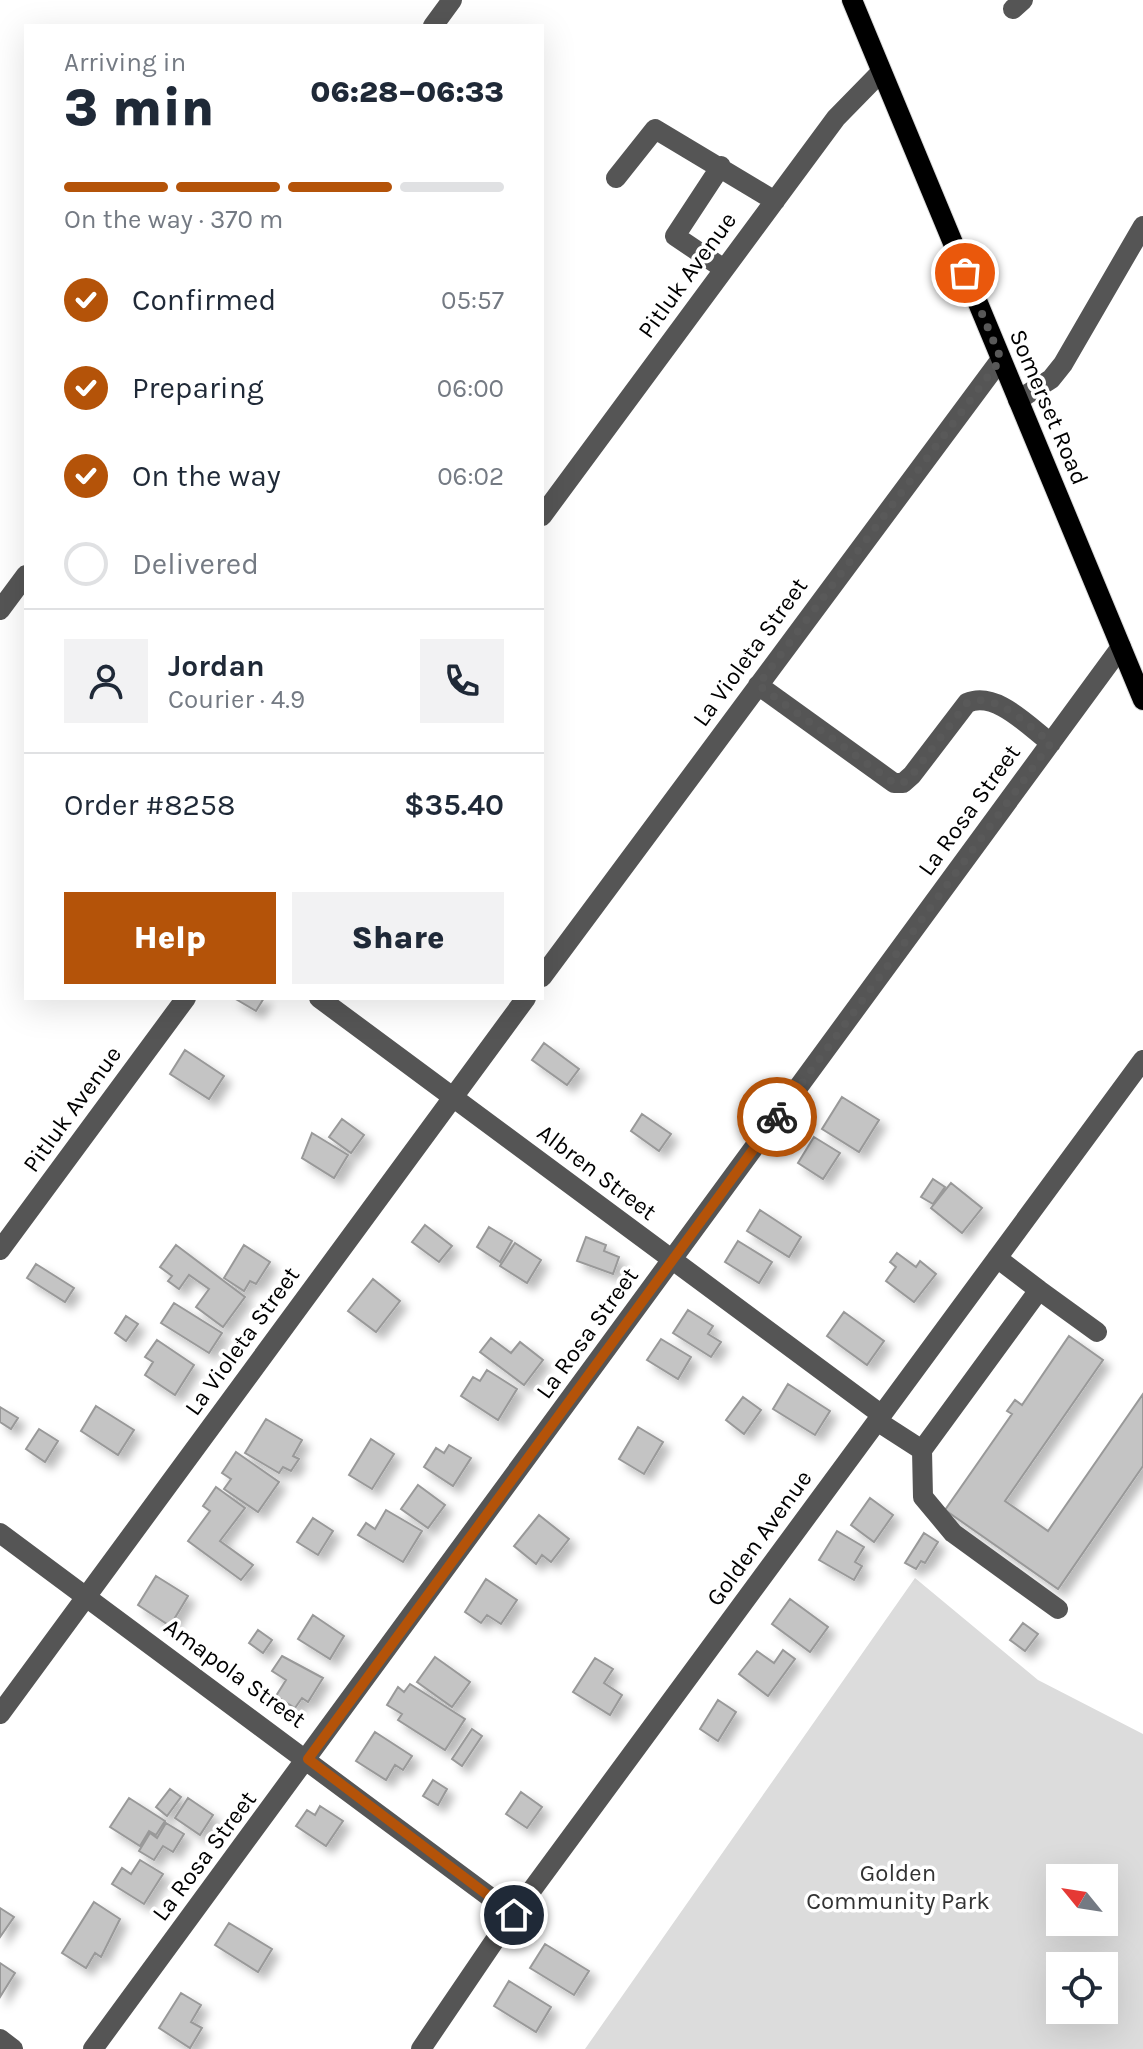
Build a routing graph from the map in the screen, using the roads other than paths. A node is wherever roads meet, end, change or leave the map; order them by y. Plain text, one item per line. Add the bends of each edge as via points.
1 (452, 0) edge
2 (852, 0) edge
3 (434, 24) edge
4 (881, 72) junction
5 (721, 166) junction
6 (616, 178) dead end
7 (775, 201) junction
8 (1143, 226) edge
9 (724, 269) junction
10 (1001, 359) junction
11 (1018, 400) junction
12 (544, 513) edge
13 (24, 578) edge
14 (0, 610) edge
15 (1121, 647) junction
16 (758, 685) junction
17 (1143, 700) edge
18 (1051, 743) junction
19 (544, 974) edge
20 (185, 1000) edge
21 (322, 1000) edge
22 (525, 1000) edge
23 (1143, 1060) edge
24 (453, 1097) junction
25 (0, 1250) edge
26 (997, 1258) junction
27 (672, 1260) junction
28 (1039, 1290) junction
29 (1097, 1332) dead end
30 (879, 1418) junction
31 (922, 1450) junction
32 (0, 1533) edge
33 (87, 1597) junction
34 (1058, 1609) dead end
35 (0, 1714) edge
36 (308, 1759) junction
37 (514, 1915) junction
38 (0, 2039) edge
39 (13, 2049) edge
40 (93, 2049) edge
41 (421, 2049) edge

1 - 3 street
2 - 4 main road, Somerset Road
4 - 7 street, Pitluk Avenue via 836,118
4 - 10 main road, Somerset Road
5 - 6 street via 655,129
5 - 7 street
5 - 9 street via 675,236
7 - 9 street, Pitluk Avenue
8 - 11 street via 1063,364 1051,379
9 - 12 street, Pitluk Avenue
10 - 11 main road, Somerset Road
10 - 16 street, La Violeta Street
11 - 15 main road, Somerset Road
13 - 14 street
15 - 17 main road, Somerset Road
15 - 18 street, La Rosa Street
16 - 18 street via 894,783 912,775 974,700 997,703
16 - 19 street, La Violeta Street
18 - 27 street, La Rosa Street
20 - 25 street, Pitluk Avenue
21 - 24 street, Albren Street
22 - 24 street, La Violeta Street
23 - 26 street, Golden Avenue
24 - 27 street, Albren Street
24 - 33 street, La Violeta Street
26 - 28 street
26 - 30 street, Golden Avenue
27 - 30 street, Albren Street
27 - 36 street, La Rosa Street
28 - 29 street
28 - 31 street
30 - 31 street, Albren Street
30 - 37 street, Golden Avenue
31 - 34 street via 923,1497 953,1533
32 - 33 street, Amapola Street
33 - 35 street, La Violeta Street
33 - 36 street, Amapola Street
36 - 37 street, Amapola Street
36 - 40 street, La Rosa Street
37 - 41 street, Golden Avenue
38 - 39 street

